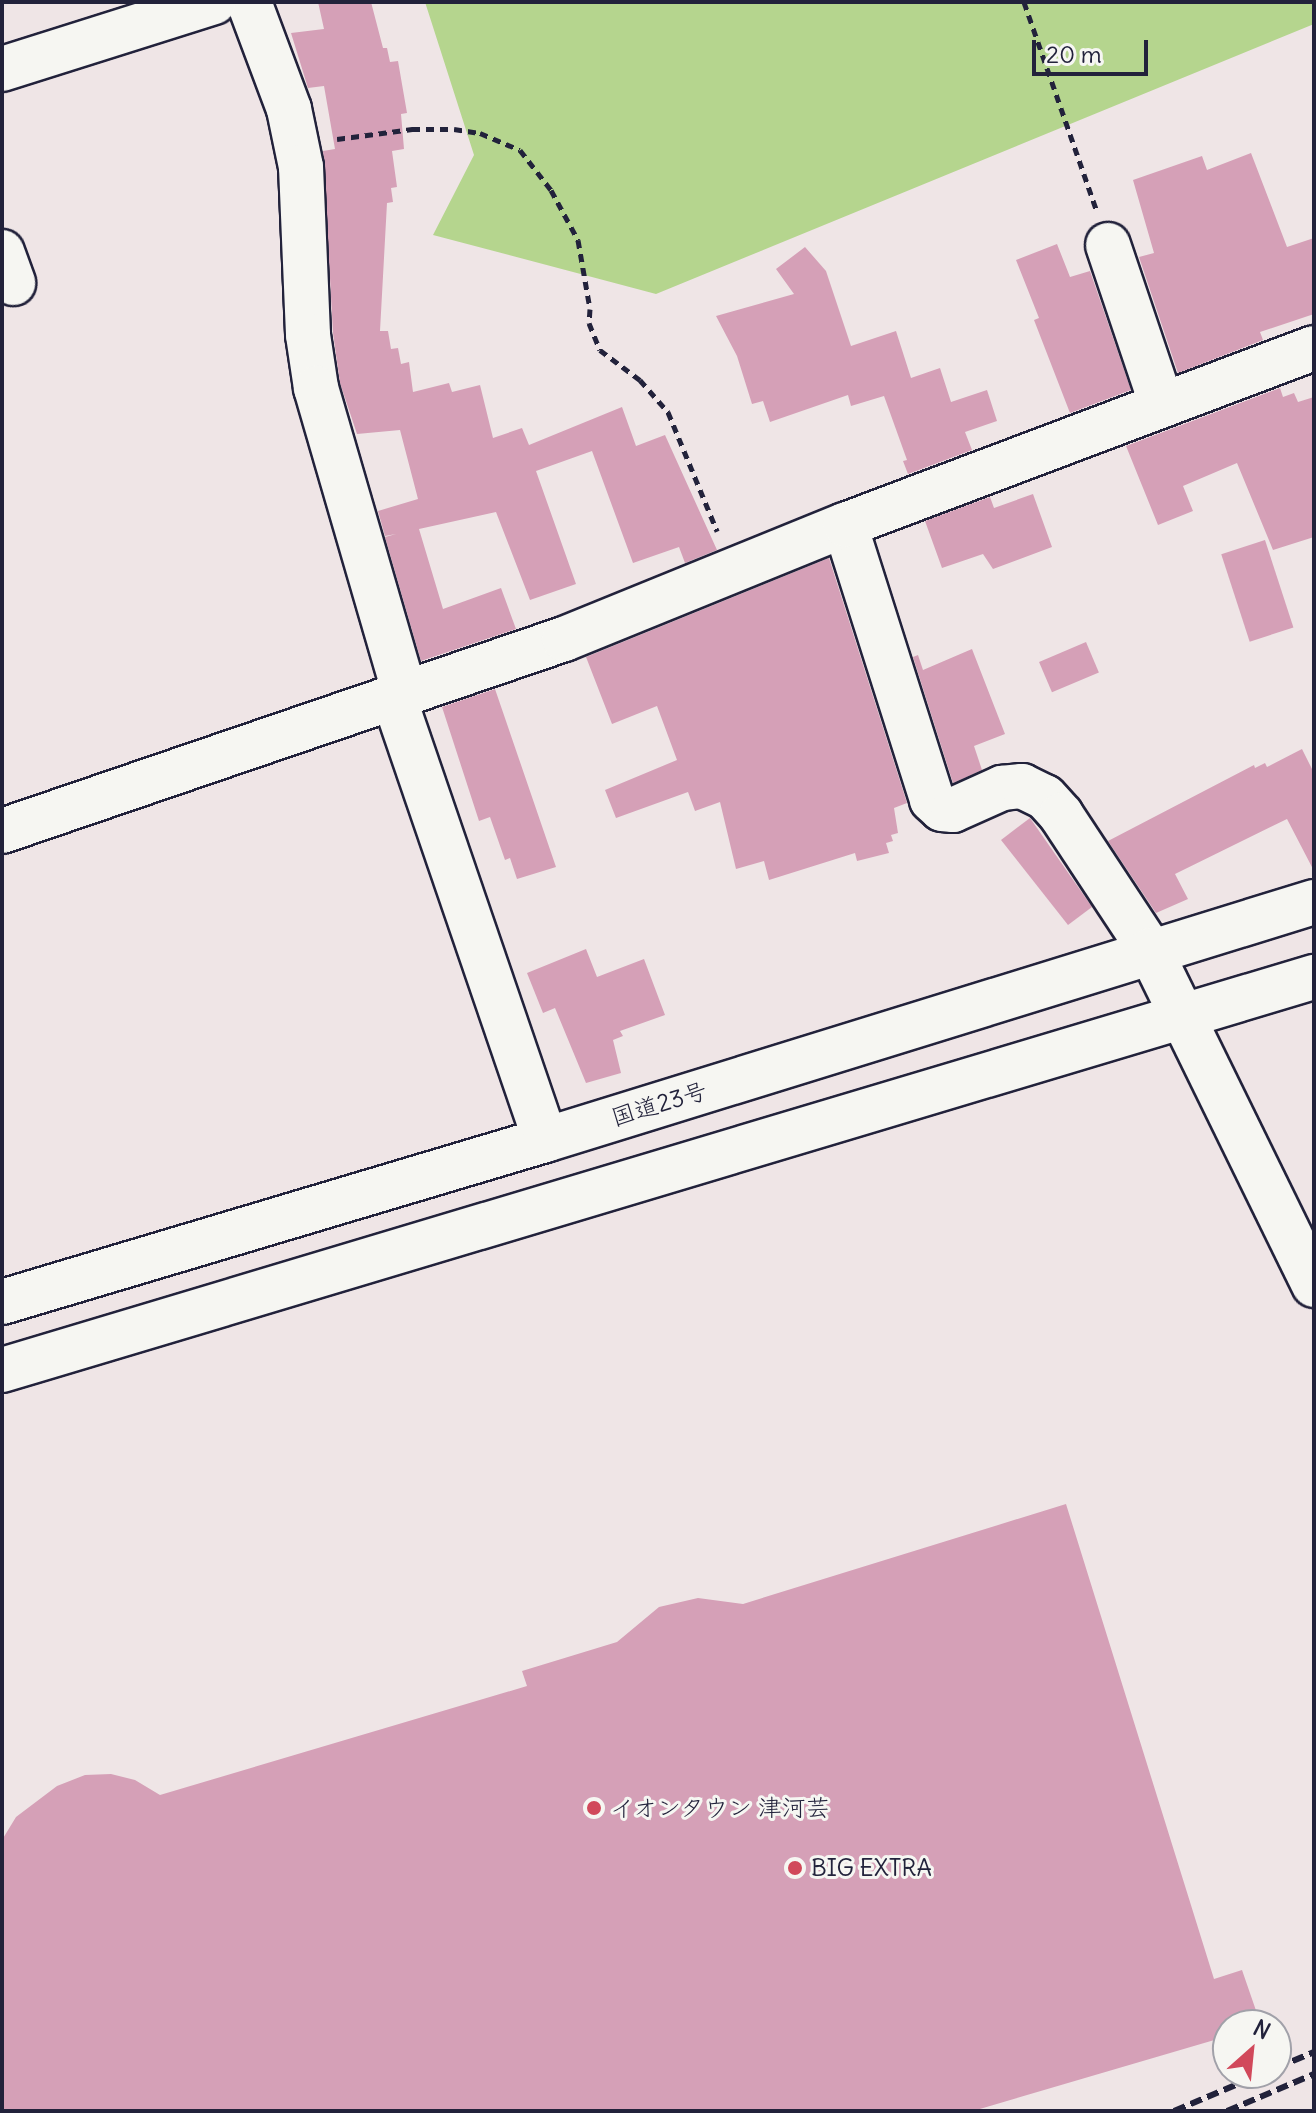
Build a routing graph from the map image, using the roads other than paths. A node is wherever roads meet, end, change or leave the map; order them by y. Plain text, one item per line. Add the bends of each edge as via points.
1 (214, 2) edge
2 (249, 2) edge
3 (2, 69) edge
4 (1108, 245) road end
5 (1314, 348) edge
6 (1162, 405) junction
7 (845, 525) junction
8 (399, 697) junction
9 (2, 831) edge
10 (1314, 902) edge
11 (1150, 950) junction
12 (1314, 977) edge
13 (1182, 1016) junction
14 (545, 1140) junction
15 (1314, 1285) edge
16 (2, 1302) edge
17 (2, 1370) edge

1 - 3 main road
2 - 8 main road via 297,144 316,388
4 - 6 main road
5 - 6 main road
6 - 7 main road
7 - 8 main road via 564,639
7 - 11 main road via 935,806 953,810 1015,785 1045,797
8 - 9 main road
8 - 14 main road
10 - 11 main road, 国道23号
11 - 13 main road
11 - 14 main road, 国道23号
12 - 13 main road
13 - 15 main road
13 - 17 main road
14 - 16 main road, 国道23号

